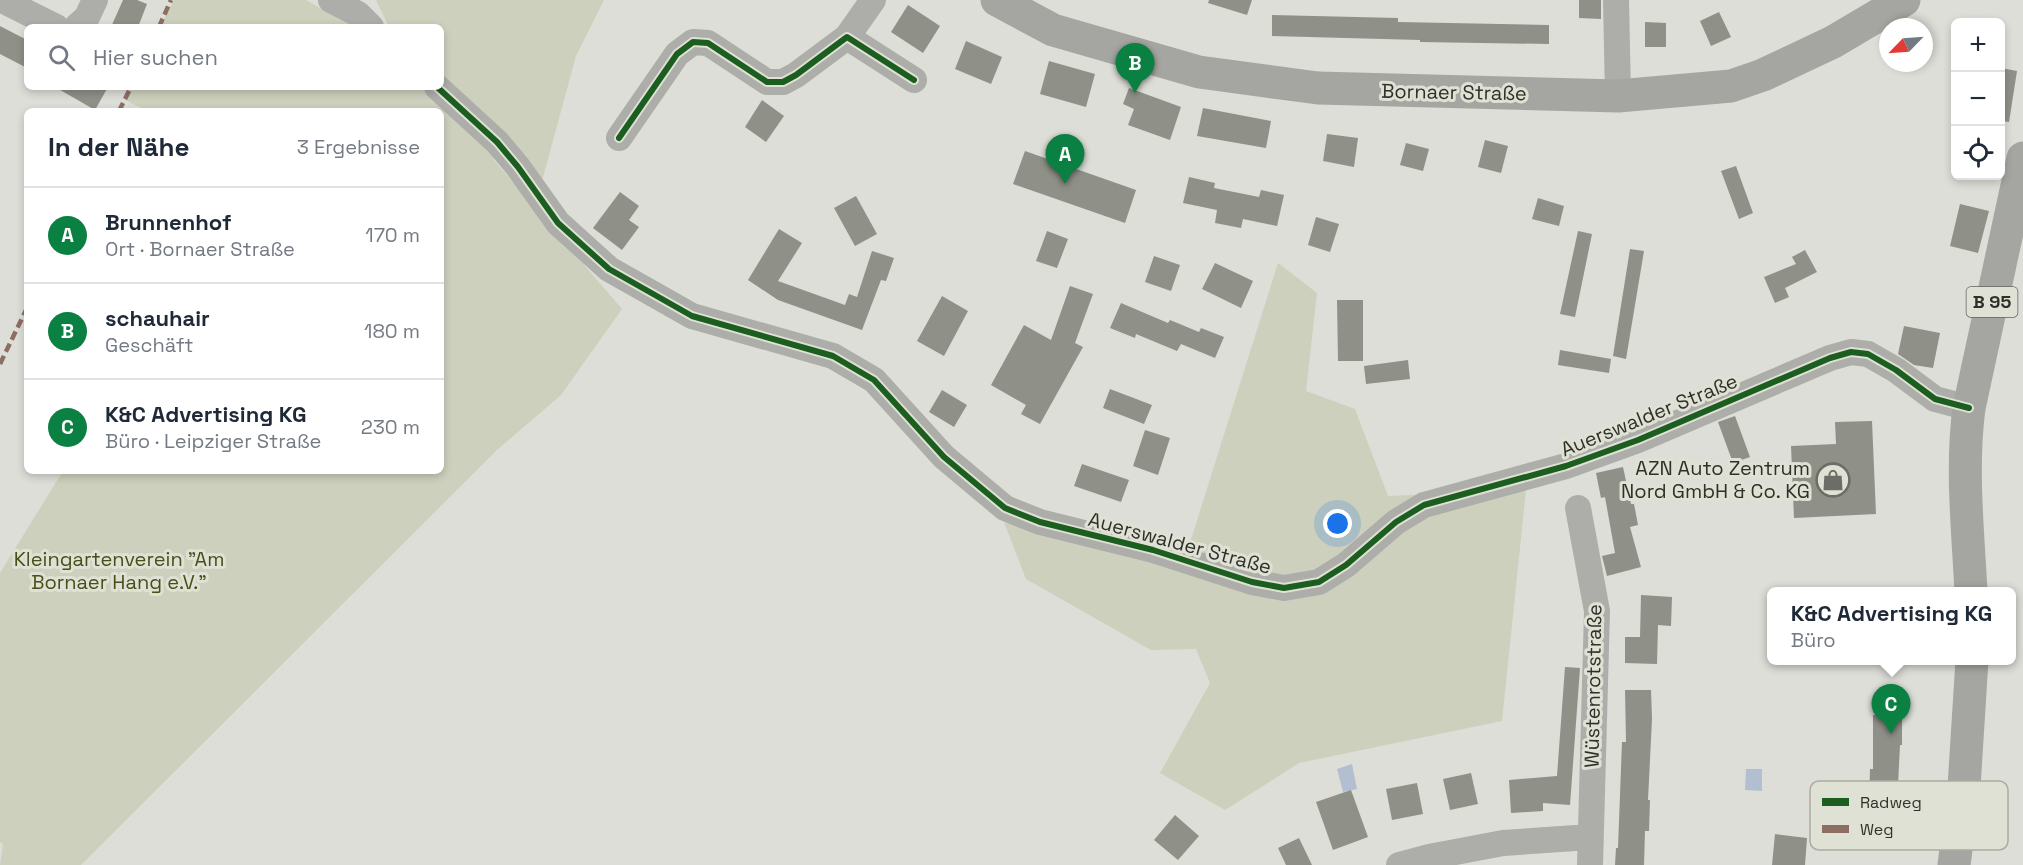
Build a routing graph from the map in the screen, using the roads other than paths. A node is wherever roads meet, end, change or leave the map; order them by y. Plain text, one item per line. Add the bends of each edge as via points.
1 (2, 0) edge
2 (95, 0) edge
3 (331, 0) edge
4 (873, 0) edge
5 (1616, 0) edge
6 (1905, 0) edge
7 (1007, 3) edge
8 (364, 14) edge
9 (50, 24) edge
10 (79, 24) edge
11 (847, 37) junction
12 (914, 80) dead end
13 (440, 90) edge
14 (1618, 96) junction
15 (619, 138) dead end
16 (2023, 158) edge
17 (2019, 202) edge
18 (1969, 408) junction
19 (1578, 508) dead end
20 (1971, 587) edge
21 (1972, 665) edge
22 (1964, 781) edge
23 (1590, 837) junction
24 (1956, 850) edge
25 (1399, 865) edge
26 (1590, 865) edge
27 (1954, 865) edge

1 - 9 street
2 - 10 street
3 - 8 street
4 - 11 street
5 - 14 street
6 - 14 main road, Bornaer Straße via 1833,42 1753,79 1731,86
7 - 14 main road, Bornaer Straße via 1053,30 1199,72 1318,88
11 - 12 street
11 - 15 street via 783,82 767,82 708,43 693,42 677,54
13 - 18 street, Auerswalder Straße via 497,142 558,222 609,269 692,316 833,356 874,380 944,458 1005,508 1040,522 1153,550 1252,582 1284,588 1319,582 1424,505 1566,466 1851,352 1868,354 1935,399
16 - 17 main road, B 95
17 - 18 main road, B 95
18 - 20 main road, B 95 via 1965,458
19 - 23 street, Wüstenrotstraße via 1597,611
21 - 22 main road
23 - 25 street via 1503,843
23 - 26 street, Wüstenrotstraße
24 - 27 main road

